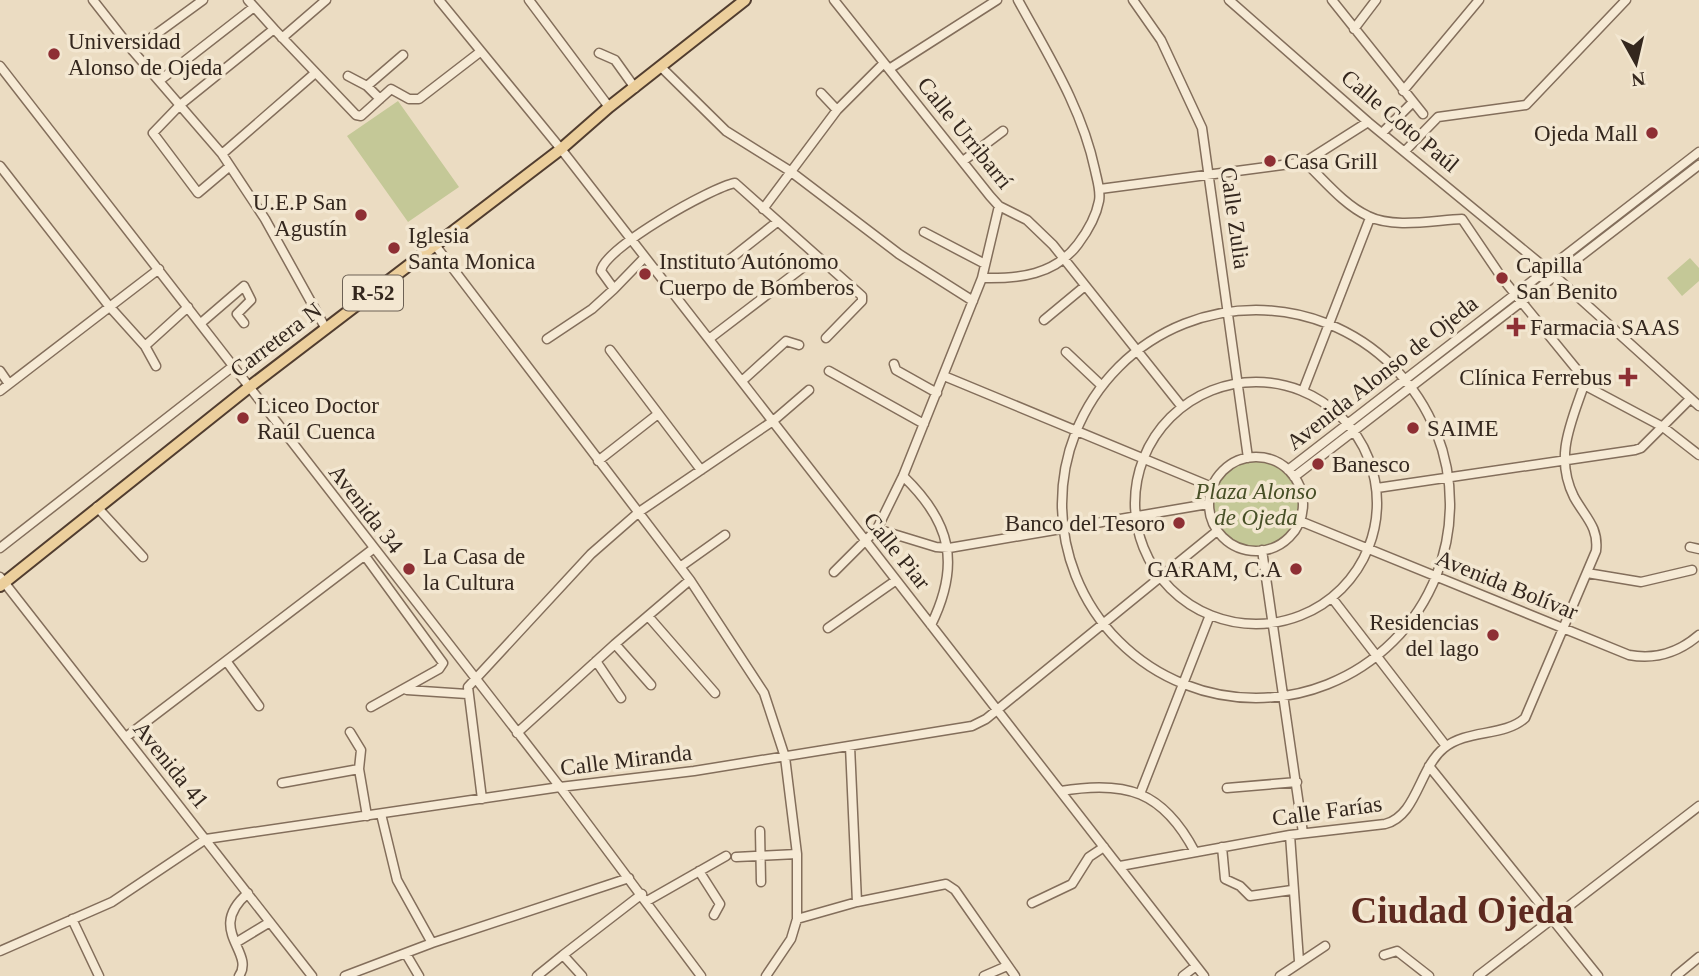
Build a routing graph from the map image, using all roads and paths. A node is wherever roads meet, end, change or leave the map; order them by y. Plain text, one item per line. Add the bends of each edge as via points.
1 (93, 0) edge
2 (202, 0) edge
3 (327, 0) edge
4 (439, 0) edge
5 (529, 0) edge
6 (745, 0) edge
7 (834, 0) edge
8 (997, 0) edge
9 (1018, 0) edge
10 (1133, 0) edge
11 (1229, 0) edge
12 (1332, 0) edge
13 (1376, 0) edge
14 (1479, 0) edge
15 (1626, 0) edge
16 (251, 2) edge
17 (274, 29) junction
18 (1354, 29) junction
19 (282, 38) junction
20 (133, 51) junction
21 (480, 52) junction
22 (599, 53) dead end
23 (403, 55) dead end
24 (0, 66) edge
25 (887, 66) junction
26 (662, 68) junction
27 (314, 74) junction
28 (348, 76) dead end
29 (159, 81) junction
30 (367, 86) junction
31 (635, 88) junction
32 (1403, 91) junction
33 (821, 93) dead end
34 (380, 99) junction
35 (1413, 102) junction
36 (180, 105) junction
37 (609, 107) junction
38 (837, 110) junction
39 (1423, 114) junction
40 (1438, 117) junction
41 (1368, 122) junction
42 (1423, 128) junction
43 (1003, 131) dead end
44 (1382, 133) junction
45 (561, 149) junction
46 (1405, 151) junction
47 (1699, 152) edge
48 (222, 154) junction
49 (963, 161) junction
50 (1305, 162) junction
51 (1699, 165) edge
52 (0, 166) edge
53 (230, 166) junction
54 (790, 171) junction
55 (1209, 173) junction
56 (1100, 189) junction
57 (1468, 203) junction
58 (999, 206) junction
59 (763, 209) junction
60 (1370, 218) junction
61 (1462, 219) junction
62 (776, 222) junction
63 (924, 232) dead end
64 (630, 237) junction
65 (435, 246) junction
66 (643, 258) junction
67 (729, 260) dead end
68 (1066, 261) junction
69 (810, 262) dead end
70 (985, 264) junction
71 (159, 269) junction
72 (1548, 270) junction
73 (1556, 277) junction
74 (982, 278) junction
75 (1085, 286) junction
76 (614, 289) junction
77 (1515, 295) junction
78 (225, 300) junction
79 (973, 301) junction
80 (1522, 303) junction
81 (109, 306) junction
82 (188, 307) junction
83 (1228, 313) junction
84 (237, 314) junction
85 (1044, 320) dead end
86 (201, 323) junction
87 (244, 323) dead end
88 (1329, 324) junction
89 (326, 329) junction
90 (826, 338) dead end
91 (547, 339) dead end
92 (709, 339) junction
93 (799, 345) dead end
94 (145, 346) junction
95 (610, 350) dead end
96 (1066, 352) dead end
97 (1136, 352) junction
98 (894, 364) dead end
99 (156, 366) dead end
100 (232, 367) junction
101 (829, 371) dead end
102 (0, 372) edge
103 (944, 376) junction
104 (742, 381) junction
105 (1238, 383) junction
106 (9, 384) junction
107 (1409, 384) junction
108 (1584, 385) junction
109 (1102, 386) junction
110 (248, 388) junction
111 (809, 390) dead end
112 (0, 391) edge
113 (1303, 391) junction
114 (937, 393) junction
115 (1690, 399) junction
116 (1699, 406) edge
117 (1182, 407) junction
118 (658, 414) junction
119 (772, 421) junction
120 (1348, 423) junction
121 (924, 424) junction
122 (1663, 427) junction
123 (1076, 431) junction
124 (1354, 431) junction
125 (1699, 456) edge
126 (1143, 458) junction
127 (1248, 458) junction
128 (1564, 460) junction
129 (598, 461) junction
130 (701, 470) junction
131 (1291, 473) junction
132 (903, 476) junction
133 (1449, 478) junction
134 (1212, 487) junction
135 (1377, 488) junction
136 (1208, 504) junction
137 (97, 507) junction
138 (639, 512) junction
139 (1135, 518) junction
140 (1300, 520) junction
141 (877, 529) junction
142 (1064, 530) junction
143 (1217, 531) junction
144 (725, 535) dead end
145 (864, 542) junction
146 (1689, 547) dead end
147 (0, 548) edge
148 (949, 548) junction
149 (1699, 548) edge
150 (373, 549) junction
151 (1262, 550) junction
152 (1368, 550) junction
153 (365, 556) junction
154 (144, 557) dead end
155 (680, 567) junction
156 (1692, 570) dead end
157 (834, 572) dead end
158 (1587, 573) junction
159 (1436, 576) junction
160 (1161, 578) junction
161 (690, 580) junction
162 (895, 581) junction
163 (2, 582) edge
164 (1332, 598) junction
165 (1210, 615) junction
166 (648, 616) junction
167 (1275, 623) junction
168 (1104, 624) junction
169 (931, 625) junction
170 (828, 628) dead end
171 (1564, 628) junction
172 (1699, 635) edge
173 (615, 644) junction
174 (1376, 656) junction
175 (596, 661) junction
176 (227, 662) junction
177 (475, 680) junction
178 (1183, 683) junction
179 (651, 685) dead end
180 (404, 690) junction
181 (715, 693) dead end
182 (467, 694) junction
183 (1285, 695) junction
184 (621, 698) dead end
185 (259, 706) dead end
186 (371, 707) dead end
187 (998, 710) junction
188 (350, 732) dead end
189 (517, 733) junction
190 (126, 737) junction
191 (850, 746) junction
192 (1446, 746) junction
193 (785, 757) junction
194 (1429, 766) junction
195 (359, 769) junction
196 (1297, 782) junction
197 (282, 783) dead end
198 (560, 787) junction
199 (1227, 788) dead end
200 (1061, 791) junction
201 (1140, 794) junction
202 (482, 799) junction
203 (1699, 806) edge
204 (381, 814) junction
205 (367, 816) junction
206 (760, 831) dead end
207 (1303, 833) junction
208 (1290, 835) junction
209 (206, 839) junction
210 (1104, 847) junction
211 (1222, 847) junction
212 (1195, 852) junction
213 (760, 854) junction
214 (797, 854) junction
215 (726, 856) dead end
216 (736, 857) dead end
217 (1120, 866) junction
218 (699, 871) junction
219 (629, 878) junction
220 (761, 881) dead end
221 (1292, 890) junction
222 (248, 893) junction
223 (644, 897) junction
224 (857, 902) junction
225 (1032, 903) dead end
226 (714, 915) dead end
227 (1553, 918) junction
228 (72, 919) junction
229 (797, 919) junction
230 (270, 922) junction
231 (237, 942) junction
232 (432, 943) junction
233 (1325, 946) dead end
234 (0, 951) edge
235 (406, 954) junction
236 (563, 955) junction
237 (1384, 955) dead end
238 (1699, 957) edge
239 (1299, 961) junction
240 (1007, 966) junction
241 (1196, 966) junction
242 (1480, 975) edge
243 (99, 976) edge
244 (239, 976) edge
245 (312, 976) edge
246 (345, 976) edge
247 (419, 976) edge
248 (537, 976) edge
249 (582, 976) edge
250 (701, 976) edge
251 (766, 976) edge
252 (984, 976) edge
253 (1015, 976) edge
254 (1183, 976) edge
255 (1204, 976) edge
256 (1280, 976) edge
257 (1429, 976) edge
258 (1598, 976) edge
259 (1676, 976) edge

1 - 20 street
2 - 20 street
3 - 19 street
4 - 21 street, Calle Piar
5 - 37 street
6 - 26 main road, Carretera N / R-52
7 - 25 street, Calle Urribarrí
8 - 25 street
9 - 56 street via 1084,125
10 - 55 street, Calle Zulia via 1161,40 1198,118
11 - 41 street, Calle Coto Paúl
12 - 18 street
13 - 18 street
14 - 32 street
15 - 40 street via 1526,105
16 - 17 street
16 - 29 street
17 - 19 street
17 - 36 street
18 - 32 street
19 - 27 street
20 - 29 street
21 - 34 street via 419,99 409,99 396,89
21 - 45 street, Calle Piar
22 - 31 street via 615,60
23 - 30 street
24 - 71 street, Avenida 34
25 - 38 street
25 - 49 street, Calle Urribarrí
26 - 31 main road, Carretera N / R-52
26 - 54 street via 726,131
27 - 34 street via 356,115 365,114
27 - 48 street
28 - 30 street
29 - 36 street
30 - 34 street
31 - 37 main road, Carretera N / R-52
32 - 35 street
33 - 38 street
35 - 39 street
35 - 44 street
36 - 48 street
36 - 53 street via 153,136 193,190 203,191
37 - 45 main road, Carretera N / R-52
38 - 54 street
39 - 40 street
39 - 42 street
40 - 42 street
41 - 44 street, Calle Coto Paúl
41 - 50 street
42 - 46 street
43 - 49 street
44 - 46 street, Calle Coto Paúl
45 - 64 street, Calle Piar
45 - 65 main road, Carretera N / R-52
46 - 57 street, Calle Coto Paúl
47 - 72 street, Avenida Alonso de Ojeda
48 - 53 street
49 - 58 street, Calle Urribarrí
50 - 55 street
50 - 60 street
51 - 73 street, Avenida Alonso de Ojeda
52 - 81 street
53 - 89 street
54 - 59 street
54 - 79 street via 899,254
55 - 56 street
55 - 83 street, Calle Zulia
56 - 68 street via 1086,234
57 - 61 street
57 - 72 street, Calle Coto Paúl
58 - 68 street, Calle Urribarrí via 1027,220
58 - 70 street
59 - 62 street
59 - 64 street via 735,183 728,184
60 - 61 street
60 - 88 street
61 - 77 street
62 - 67 street
62 - 90 street via 862,296
63 - 70 street
64 - 66 street, Calle Piar
64 - 76 street via 600,268
65 - 89 main road, Carretera N / R-52
65 - 129 street
66 - 76 street
66 - 92 street, Calle Piar
68 - 74 street via 1013,278
68 - 75 street, Calle Urribarrí
69 - 92 street
70 - 74 street
71 - 81 street
71 - 82 street, Avenida 34
72 - 77 street, Avenida Alonso de Ojeda
73 - 80 street, Avenida Alonso de Ojeda
73 - 115 street
74 - 79 street
75 - 85 street
75 - 97 street, Calle Urribarrí
76 - 91 street
77 - 80 street
77 - 107 street, Avenida Alonso de Ojeda
78 - 84 street
78 - 84 street via 246,286 251,300
78 - 86 street
79 - 103 street
80 - 107 street, Avenida Alonso de Ojeda
80 - 108 street via 1578,371
81 - 94 street
81 - 106 street
82 - 86 street, Avenida 34
82 - 94 street
83 - 88 street via 1280,312
83 - 97 street via 1180,326
83 - 105 street, Calle Zulia
84 - 87 street
86 - 100 street, Avenida 34
88 - 107 street via 1372,348
88 - 113 street
89 - 110 main road, Carretera N / R-52
92 - 104 street, Calle Piar
93 - 104 street via 786,341
94 - 99 street
95 - 118 street
96 - 109 street
97 - 109 street
97 - 117 street, Calle Urribarrí
98 - 114 street via 896,370
100 - 110 street, Avenida 34
100 - 147 street
101 - 121 street
102 - 106 street
103 - 114 street
103 - 123 street
104 - 119 street, Calle Piar
105 - 113 street via 1271,383
105 - 117 street via 1209,391
105 - 127 street, Calle Zulia
106 - 112 street
107 - 120 street, Avenida Alonso de Ojeda
107 - 124 street, Avenida Alonso de Ojeda
107 - 133 street via 1438,435
108 - 122 street
108 - 128 street via 1568,427
109 - 123 street
110 - 137 main road, Carretera N / R-52
110 - 150 street, Avenida 34
111 - 119 street
113 - 120 street
114 - 121 street
115 - 116 street
115 - 122 street
117 - 126 street via 1159,430
118 - 129 street
118 - 130 street
119 - 130 street
119 - 145 street, Calle Piar
120 - 124 street
120 - 131 street, Avenida Alonso de Ojeda
121 - 132 street
122 - 125 street
122 - 128 street via 1641,448
123 - 126 street
123 - 142 street via 1064,473
124 - 131 street, Avenida Alonso de Ojeda
124 - 135 street via 1371,462
126 - 134 street
126 - 139 street via 1135,487
127 - 131 street via 1273,460
127 - 134 street via 1226,467
128 - 133 street
128 - 158 street, Calle Farías via 1574,496 1598,535
129 - 138 street
130 - 138 street
131 - 140 street via 1302,498
132 - 141 street
132 - 148 street via 934,513
133 - 135 street
133 - 159 street via 1448,535
134 - 136 street
135 - 152 street via 1377,520
136 - 139 street
136 - 143 street
137 - 154 street
137 - 163 main road, Carretera N / R-52
138 - 155 street
138 - 177 street via 592,554
139 - 142 street
139 - 160 street via 1146,555
140 - 151 street via 1285,541
140 - 152 street, Avenida Bolívar
141 - 145 street
141 - 148 street
142 - 148 street
142 - 168 street via 1077,580
143 - 151 street via 1242,549
143 - 160 street, Calle Miranda
144 - 155 street
145 - 157 street
145 - 162 street, Calle Piar
146 - 149 street
148 - 169 street via 946,586
150 - 153 street
150 - 177 street, Avenida 34
151 - 167 street
152 - 159 street, Avenida Bolívar
152 - 164 street via 1353,577
153 - 176 street
153 - 180 street via 443,663
155 - 161 street
156 - 158 street via 1642,582
158 - 171 street, Calle Farías
159 - 171 street, Avenida Bolívar
159 - 174 street via 1412,619
160 - 165 street via 1187,603
160 - 168 street, Calle Miranda
161 - 166 street
161 - 193 street via 764,693
162 - 169 street, Calle Piar
162 - 170 street
163 - 190 street, Avenida 41
164 - 167 street
164 - 174 street
165 - 167 street via 1243,624
165 - 178 street
166 - 173 street
166 - 181 street
167 - 183 street
168 - 178 street via 1140,658
168 - 187 street, Calle Miranda
169 - 187 street, Calle Piar
171 - 172 street, Avenida Bolívar via 1619,652 1646,657 1676,651
171 - 192 street, Calle Farías via 1525,718 1515,726
173 - 175 street
173 - 179 street
174 - 183 street via 1339,679
174 - 192 street
175 - 184 street
175 - 189 street
176 - 185 street
176 - 190 street
177 - 182 street
177 - 189 street, Avenida 34
178 - 183 street via 1232,695
178 - 201 street
180 - 182 street
180 - 186 street
182 - 202 street
183 - 196 street
187 - 191 street, Calle Miranda via 972,726
187 - 200 street, Calle Piar
188 - 195 street via 361,750
189 - 198 street, Avenida 34
190 - 209 street, Avenida 41
191 - 193 street, Calle Miranda
191 - 224 street
192 - 194 street, Calle Farías
193 - 198 street, Calle Miranda
193 - 214 street
194 - 207 street, Calle Farías via 1399,818 1385,824
194 - 227 street
195 - 197 street
195 - 205 street
196 - 199 street
196 - 207 street
198 - 202 street, Calle Miranda
198 - 219 street, Avenida 34
200 - 201 street via 1107,786
200 - 210 street, Calle Piar
201 - 212 street via 1178,823
202 - 204 street, Calle Miranda
203 - 227 street
204 - 205 street, Calle Miranda
204 - 232 street via 397,880
205 - 209 street, Calle Miranda
206 - 213 street
207 - 208 street, Calle Farías
208 - 211 street, Calle Farías
208 - 221 street
209 - 222 street, Avenida 41
209 - 228 street, Calle Miranda via 112,902
210 - 217 street, Calle Piar
210 - 225 street via 1090,857 1072,884
211 - 212 street, Calle Farías
211 - 221 street via 1226,879 1250,896
212 - 217 street, Calle Farías
213 - 214 street
213 - 216 street
213 - 220 street
214 - 229 street
215 - 218 street
217 - 241 street, Calle Piar
218 - 223 street
218 - 226 street via 720,904
219 - 223 street, Avenida 34
219 - 232 street
221 - 239 street
222 - 230 street, Avenida 41
222 - 231 street via 229,919
223 - 236 street
223 - 250 street, Avenida 34
224 - 229 street
224 - 240 street via 950,885
227 - 242 street
227 - 258 street
228 - 234 street, Calle Miranda
228 - 243 street
229 - 251 street via 791,939
230 - 231 street
230 - 245 street, Avenida 41
231 - 244 street via 242,967
232 - 235 street
233 - 239 street
235 - 246 street
235 - 247 street
236 - 248 street
236 - 249 street
237 - 257 street via 1396,951
238 - 259 street
239 - 256 street
240 - 252 street
240 - 253 street
241 - 254 street
241 - 255 street, Calle Piar

